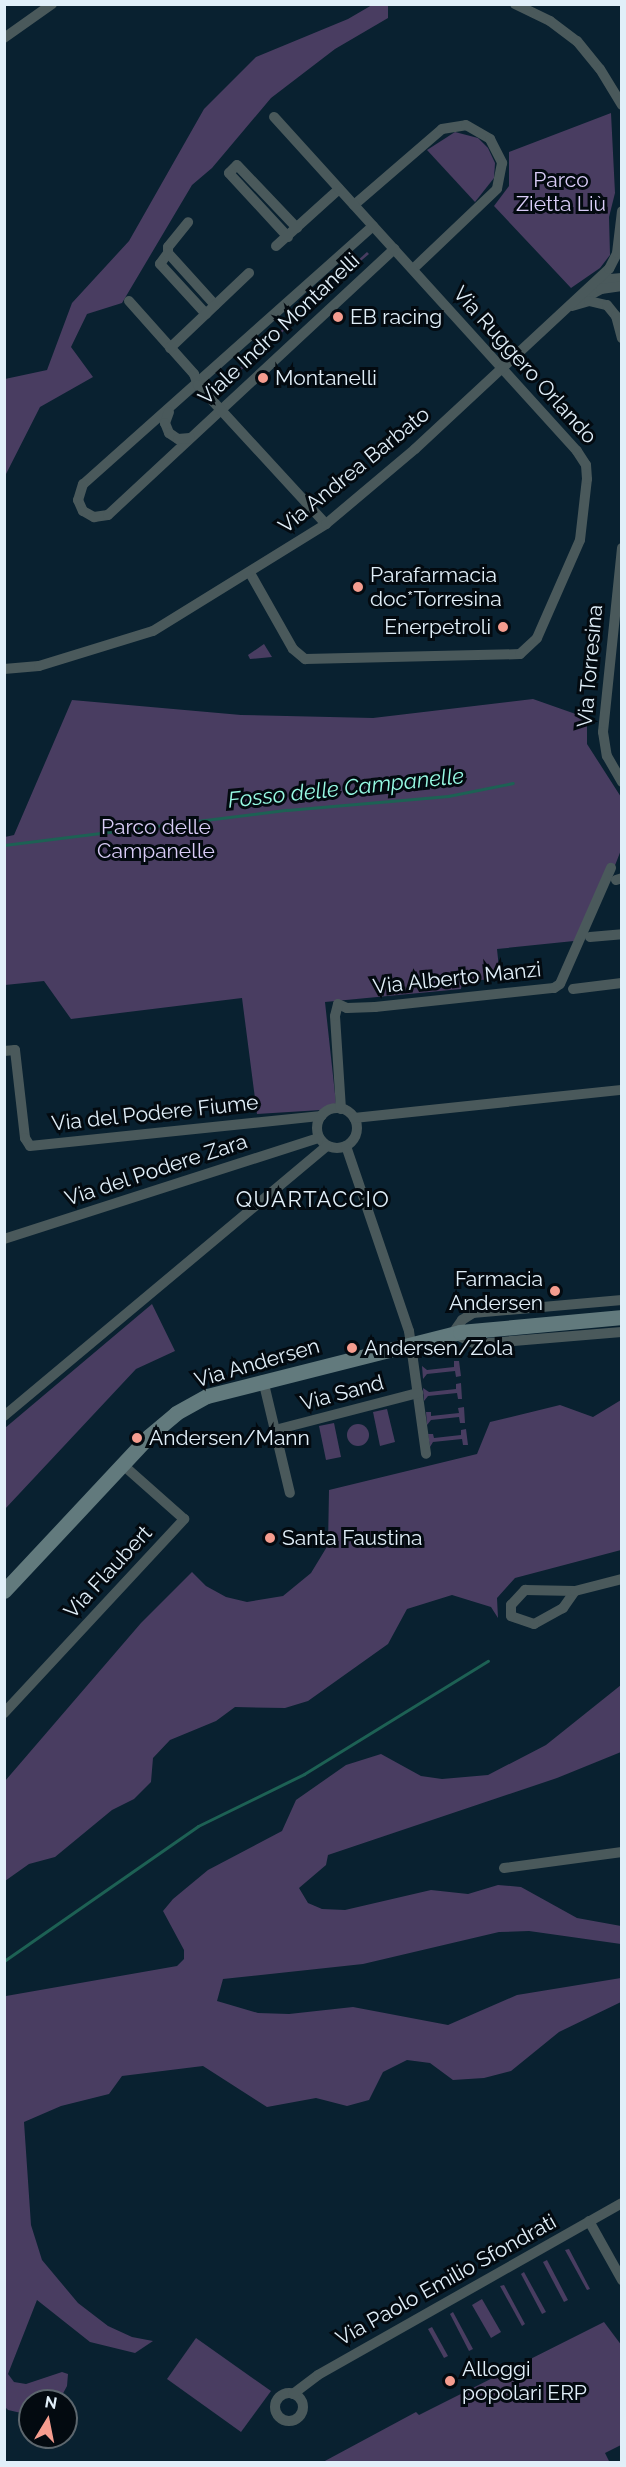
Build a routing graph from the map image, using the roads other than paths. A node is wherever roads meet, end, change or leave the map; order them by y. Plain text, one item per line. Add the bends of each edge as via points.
1 (52, 4) edge
2 (515, 4) edge
3 (7, 32) edge
4 (621, 105) edge
5 (274, 117) dead end
6 (339, 189) junction
7 (354, 205) junction
8 (621, 211) edge
9 (188, 222) dead end
10 (373, 226) junction
11 (297, 228) junction
12 (288, 237) junction
13 (276, 246) dead end
14 (394, 249) junction
15 (168, 253) junction
16 (413, 269) junction
17 (249, 273) dead end
18 (621, 278) edge
19 (596, 281) junction
20 (621, 286) edge
21 (129, 301) dead end
22 (215, 305) junction
23 (573, 305) junction
24 (206, 314) junction
25 (621, 338) edge
26 (170, 348) junction
27 (502, 368) junction
28 (198, 385) junction
29 (220, 408) junction
30 (169, 412) junction
31 (190, 438) junction
32 (326, 524) junction
33 (621, 548) edge
34 (250, 573) junction
35 (4, 669) edge
36 (621, 782) edge
37 (610, 868) dead end
38 (621, 934) edge
39 (590, 937) dead end
40 (621, 983) edge
41 (573, 989) dead end
42 (4, 1051) edge
43 (621, 1090) edge
44 (341, 1109) junction
45 (321, 1116) junction
46 (354, 1118) junction
47 (323, 1142) junction
48 (346, 1146) junction
49 (4, 1239) edge
50 (621, 1300) edge
51 (621, 1317) edge
52 (621, 1332) edge
53 (453, 1333) junction
54 (411, 1342) junction
55 (263, 1380) junction
56 (418, 1393) junction
57 (4, 1416) edge
58 (275, 1430) junction
59 (426, 1454) dead end
60 (122, 1464) junction
61 (290, 1493) dead end
62 (621, 1579) edge
63 (4, 1591) edge
64 (575, 1591) junction
65 (4, 1713) edge
66 (621, 1852) edge
67 (504, 1868) dead end
68 (621, 2203) edge
69 (589, 2221) junction
70 (621, 2280) edge
71 (293, 2394) dead end

1 - 3 street
2 - 4 street via 550,21 577,41 600,69
5 - 6 street, Via Ruggero Orlando
6 - 7 street, Via Ruggero Orlando
6 - 11 street
7 - 10 street, Via Ruggero Orlando
7 - 16 street via 442,129 466,125 490,138 502,163 497,189
8 - 19 street, Via Andrea Barbato via 616,257
9 - 15 street via 168,247
10 - 14 street, Via Ruggero Orlando
10 - 28 street, Viale Indro Montanelli
11 - 12 street
11 - 12 street via 237,165 229,173
12 - 13 street
14 - 16 street, Via Ruggero Orlando
14 - 29 street, Viale Indro Montanelli
15 - 22 street
15 - 24 street via 160,264
16 - 27 street, Via Ruggero Orlando
17 - 22 street
18 - 19 street
19 - 23 street, Via Andrea Barbato
20 - 23 street via 601,289
21 - 26 street
22 - 24 street
23 - 25 street via 598,302 610,307
23 - 27 street, Via Andrea Barbato
24 - 26 street
26 - 28 street
27 - 32 street, Via Andrea Barbato
27 - 34 street, Via Ruggero Orlando via 577,451 587,469 582,535 530,649 500,657 305,659 287,639
28 - 29 street
28 - 30 street, Viale Indro Montanelli
29 - 31 street, Viale Indro Montanelli
29 - 32 street
30 - 31 street via 165,423 169,433 177,439
30 - 31 street, Viale Indro Montanelli via 83,484 78,496 82,509 94,517 108,515
32 - 34 street, Via Andrea Barbato
33 - 36 street, Via Torresina via 603,732 606,756
34 - 35 street, Via Andrea Barbato via 142,636 39,666
37 - 44 street, Via Alberto Manzi via 560,984 554,988 375,1007 347,1008 338,1004 335,1016
38 - 39 street
40 - 41 street
42 - 45 street, Via del Podere Fiume via 15,1050 25,1138 30,1146
43 - 46 street
44 - 45 street via 330,1109
44 - 46 street
45 - 47 street via 317,1125
46 - 48 street via 356,1133
47 - 48 street
47 - 49 street, Via del Podere Zara
47 - 57 street
48 - 54 street
50 - 53 street, Via Andersen via 472,1314
51 - 53 street, Via Andersen
52 - 53 street via 480,1344 469,1343
53 - 54 street, Via Andersen
54 - 55 street, Via Andersen
54 - 56 street
55 - 58 street
55 - 60 street, Via Andersen via 189,1405 156,1429
56 - 58 street, Via Sand
56 - 59 street
58 - 61 street
60 - 63 street, Via Andersen
60 - 65 street, Via Flaubert via 184,1519
62 - 64 street
64 - 64 street via 525,1590 511,1605 511,1616 534,1624 563,1608
66 - 67 street
68 - 69 street, Via Paolo Emilio Sfondrati
69 - 70 street
69 - 71 street, Via Paolo Emilio Sfondrati via 318,2374

